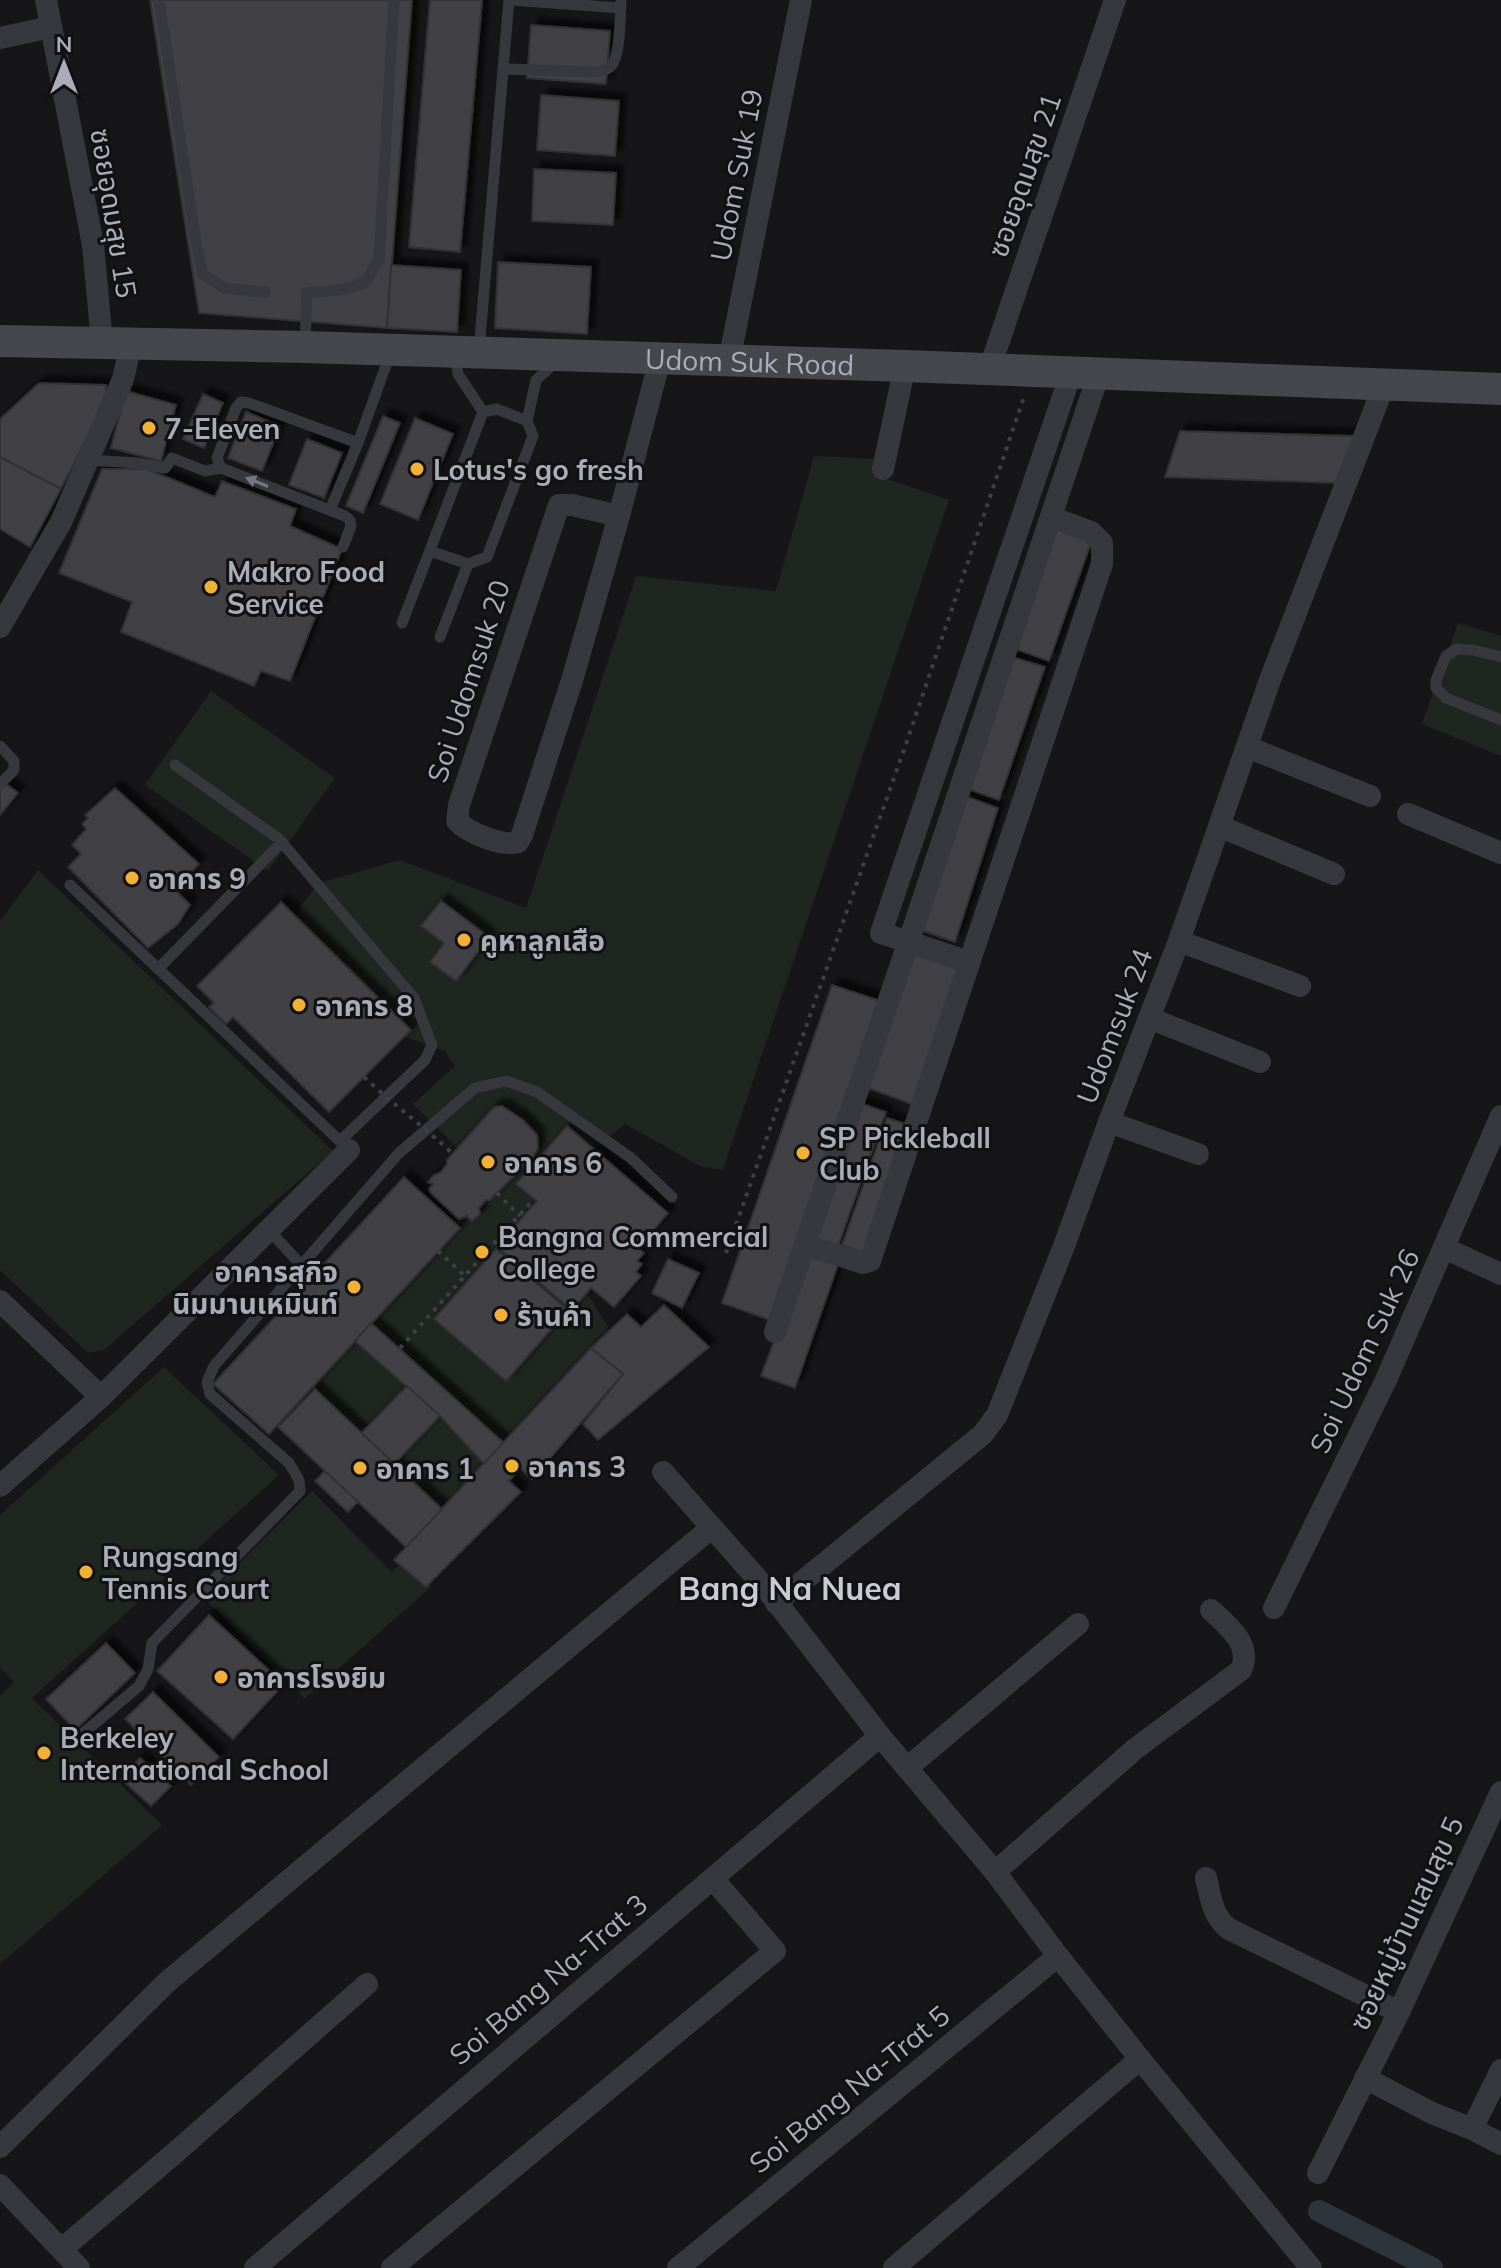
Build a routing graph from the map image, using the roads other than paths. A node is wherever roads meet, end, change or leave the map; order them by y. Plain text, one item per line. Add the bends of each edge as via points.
1 (46, 0) edge
2 (159, 0) edge
3 (394, 0) edge
4 (510, 0) edge
5 (801, 0) edge
6 (1115, 0) edge
7 (621, 4) edge
8 (51, 27) junction
9 (0, 38) edge
10 (504, 69) junction
11 (265, 292) dead end
12 (0, 341) edge
13 (116, 343) junction
14 (305, 347) junction
15 (391, 351) junction
16 (468, 353) junction
17 (563, 356) junction
18 (660, 359) junction
19 (729, 361) junction
20 (905, 366) junction
21 (989, 370) junction
22 (1085, 373) junction
23 (1384, 385) junction
24 (1501, 389) edge
25 (483, 412) junction
26 (527, 421) junction
27 (358, 443) junction
28 (88, 460) junction
29 (221, 468) junction
30 (883, 469) dead end
31 (1029, 496) junction
32 (330, 510) junction
33 (1053, 511) junction
34 (619, 516) junction
35 (343, 547) dead end
36 (430, 551) junction
37 (468, 564) junction
38 (402, 623) dead end
39 (0, 627) edge
40 (440, 637) dead end
41 (1501, 657) edge
42 (1501, 720) edge
43 (1247, 747) junction
44 (1, 749) edge
45 (175, 765) dead end
46 (0, 784) edge
47 (1370, 796) dead end
48 (1408, 814) dead end
49 (1219, 826) junction
50 (282, 842) junction
51 (1501, 853) edge
52 (1334, 874) dead end
53 (70, 885) dead end
54 (909, 941) junction
55 (1179, 941) junction
56 (969, 962) junction
57 (158, 969) junction
58 (1300, 986) dead end
59 (1149, 1018) junction
60 (1260, 1062) dead end
61 (1501, 1116) edge
62 (1109, 1122) junction
63 (344, 1146) junction
64 (1494, 1149) edge
65 (1198, 1154) dead end
66 (672, 1197) dead end
67 (269, 1230) junction
68 (806, 1245) junction
69 (1444, 1248) junction
70 (301, 1265) junction
71 (1501, 1274) edge
72 (0, 1301) edge
73 (775, 1332) dead end
74 (101, 1397) junction
75 (663, 1472) dead end
76 (0, 1486) edge
77 (711, 1528) junction
78 (776, 1603) junction
79 (1274, 1608) dead end
80 (1211, 1610) dead end
81 (1078, 1624) dead end
82 (80, 1736) dead end
83 (880, 1736) junction
84 (907, 1768) junction
85 (1501, 1792) edge
86 (995, 1872) junction
87 (1206, 1878) dead end
88 (713, 1879) junction
89 (1058, 1956) junction
90 (367, 1984) dead end
91 (1399, 2012) junction
92 (1140, 2059) junction
93 (1501, 2070) edge
94 (1365, 2078) junction
95 (1472, 2129) junction
96 (5, 2132) edge
97 (1501, 2144) edge
98 (1318, 2173) dead end
99 (0, 2185) edge
100 (62, 2249) junction
101 (79, 2268) edge
102 (255, 2268) edge
103 (392, 2268) edge
104 (678, 2268) edge
105 (894, 2268) edge
106 (1311, 2268) edge

1 - 8 street, ซอยอุดมสุข 15
2 - 11 lane via 203,274 224,288
3 - 14 lane via 379,260 366,282 307,293
4 - 7 lane
4 - 10 lane
5 - 19 street, Udom Suk 19
6 - 21 street, ซอยอุดมสุข 21
7 - 10 lane via 609,69
8 - 9 street
8 - 13 street, ซอยอุดมสุข 15
10 - 16 lane
12 - 13 main road, Udom Suk Road
13 - 14 main road, Udom Suk Road
13 - 28 street, ซอยอุดมสุข 15 via 123,379
14 - 15 main road, Udom Suk Road
15 - 16 main road, Udom Suk Road
15 - 27 lane
16 - 17 main road, Udom Suk Road
16 - 25 lane via 458,374
17 - 18 main road, Udom Suk Road
17 - 26 lane via 536,380
18 - 19 main road, Udom Suk Road
18 - 34 street, Soi Udomsuk 20
19 - 20 main road, Udom Suk Road
20 - 21 main road, Udom Suk Road
20 - 30 street
21 - 22 main road, Udom Suk Road
22 - 23 main road, Udom Suk Road
22 - 31 street
22 - 33 street
23 - 24 main road, Udom Suk Road
23 - 43 street, Udomsuk 24
25 - 26 lane via 497,409
25 - 36 lane
26 - 37 lane via 533,436 487,557
27 - 29 lane via 241,402 217,458
27 - 32 lane
28 - 29 lane via 165,468 172,458 205,471
28 - 39 street, ซอยอุดมสุข 15 via 61,522
32 -> 29 lane
31 - 33 street
31 - 54 street via 881,933
32 - 35 lane via 350,520
33 - 54 street
33 - 56 street via 1102,543 1102,564
34 - 34 street, Soi Udomsuk 20 via 559,505 459,805 457,821 465,829 505,844 518,842 522,835
36 - 37 lane
36 - 38 lane
37 - 40 lane
41 - 42 lane via 1457,649 1446,656 1436,680 1446,698
43 - 47 street
43 - 49 street, Udomsuk 24
44 - 46 lane via 14,761 14,770
45 - 50 lane
48 - 51 street
49 - 52 street
49 - 55 street, Udomsuk 24
50 - 57 lane
50 - 63 lane via 414,998 432,1045 425,1060
53 - 57 lane
54 - 56 street
54 - 68 street
55 - 58 street
55 - 59 street, Udomsuk 24
56 - 68 street via 870,1261
57 - 63 lane
59 - 60 street
59 - 62 street, Udomsuk 24
61 - 64 street, Soi Udom Suk 26
62 - 65 street
62 - 78 street, Udomsuk 24 via 997,1415 983,1434
63 - 67 street
64 - 69 street, Soi Udom Suk 26
66 - 70 lane via 631,1158 560,1108 537,1092 506,1081 475,1088 399,1153
67 - 70 lane
67 - 74 street
68 - 73 street
69 - 71 street
69 - 79 street, Soi Udom Suk 26
70 - 82 lane via 214,1366 207,1382 210,1394 289,1463 300,1491 152,1643 139,1686
72 - 74 street
74 - 76 street
75 - 77 street
77 - 78 street
77 - 96 street via 167,1982
78 - 83 street
80 - 86 street via 1242,1645 1241,1670 1135,1749
81 - 84 street
83 - 84 street
83 - 88 street, Soi Bang Na-Trat 3
84 - 86 street
85 - 91 street, ซอยหมู่บ้านแสนสุข 5
86 - 89 street
87 - 91 street via 1214,1913 1229,1929
88 - 102 street, Soi Bang Na-Trat 3
88 - 103 street via 775,1951
89 - 92 street
89 - 104 street, Soi Bang Na-Trat 5
90 - 100 street
91 - 94 street, ซอยหมู่บ้านแสนสุข 5
92 - 105 street
92 - 106 street
93 - 95 street
94 - 95 street
94 - 98 street, ซอยหมู่บ้านแสนสุข 5
95 - 97 street
99 - 100 street
100 - 101 street

